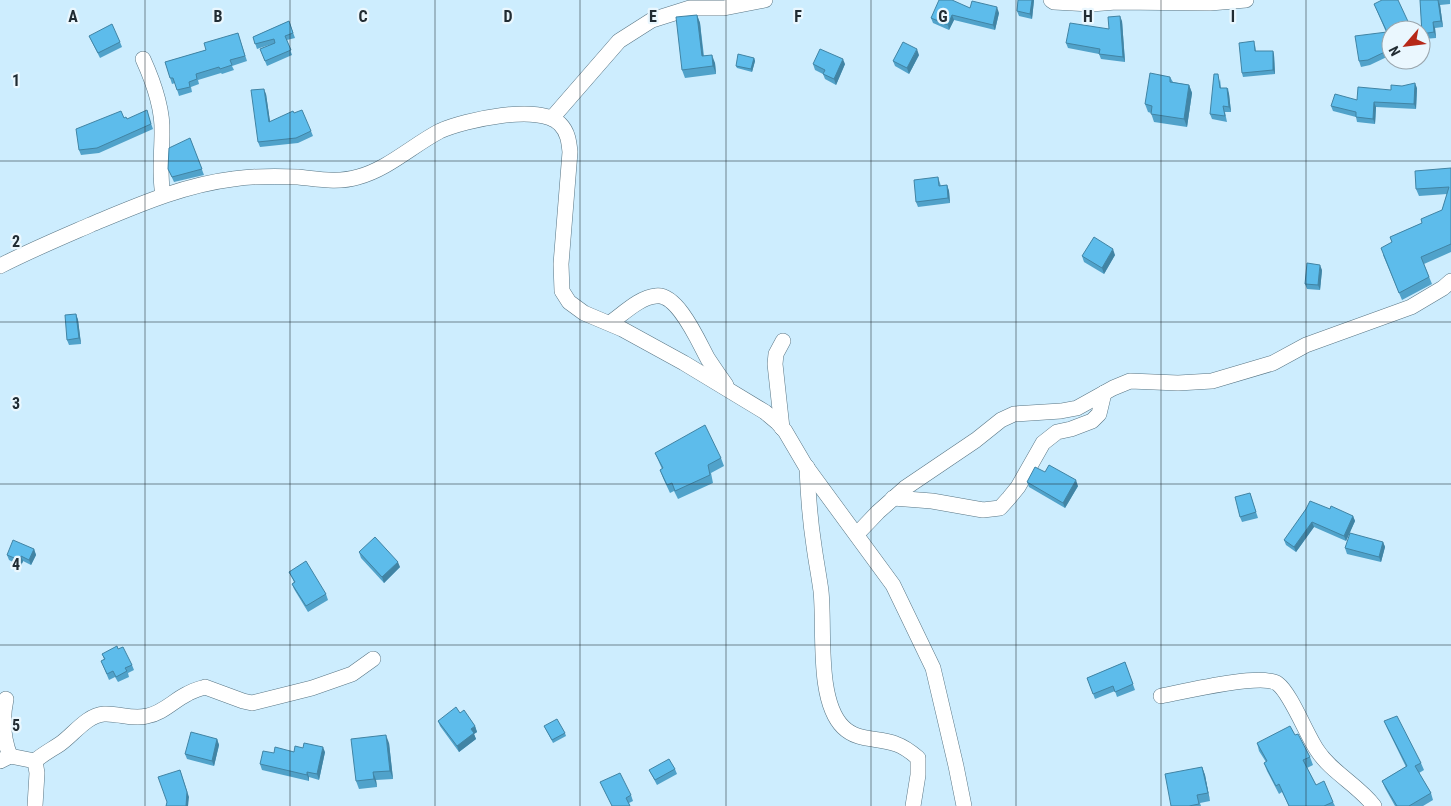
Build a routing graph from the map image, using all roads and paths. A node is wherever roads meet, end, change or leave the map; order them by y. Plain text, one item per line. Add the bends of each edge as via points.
1 (765, 0) edge
2 (1051, 0) edge
3 (1246, 0) edge
4 (1116, 1) edge
5 (143, 59) dead end
6 (552, 118) junction
7 (163, 195) junction
8 (0, 266) edge
9 (1451, 281) edge
10 (610, 323) junction
11 (783, 341) dead end
12 (732, 392) junction
13 (1104, 394) junction
14 (782, 428) junction
15 (807, 467) junction
16 (893, 498) junction
17 (857, 534) junction
18 (373, 659) dead end
19 (1161, 696) dead end
20 (6, 699) dead end
21 (5, 759) edge
22 (35, 761) junction
23 (35, 806) edge
24 (913, 806) edge
25 (964, 806) edge
26 (1374, 806) edge

1 - 6 street via 724,8 690,8 652,20 619,41
2 - 4 street via 1091,4
3 - 4 street via 1210,3
5 - 7 street via 160,111
6 - 7 street via 521,113 468,122 441,131 358,178 333,181 280,176 246,177
6 - 10 street via 565,130 570,152 561,264 562,291 568,302 584,313
7 - 8 street
9 - 13 street via 1411,307 1306,345 1273,364 1212,381 1130,382
10 - 12 street
10 - 12 street via 651,297 664,297 683,315 714,370
11 - 14 street via 775,364
12 - 14 street via 765,412
13 - 16 street via 1077,408 1014,414 1001,420
13 - 16 street via 1099,414 1092,421 1057,432 1044,444 1018,487 1000,508 983,510 932,500
14 - 15 street
15 - 17 street
15 - 24 street via 821,594 824,677 829,702 840,724 850,733 895,743 918,758
16 - 17 street
17 - 25 street via 893,585 928,656
18 - 22 street via 352,674 252,703 205,687 146,717 102,714 86,722
19 - 26 street via 1249,681 1278,683 1316,750
20 - 21 street via 3,710
21 - 22 street
22 - 23 street

